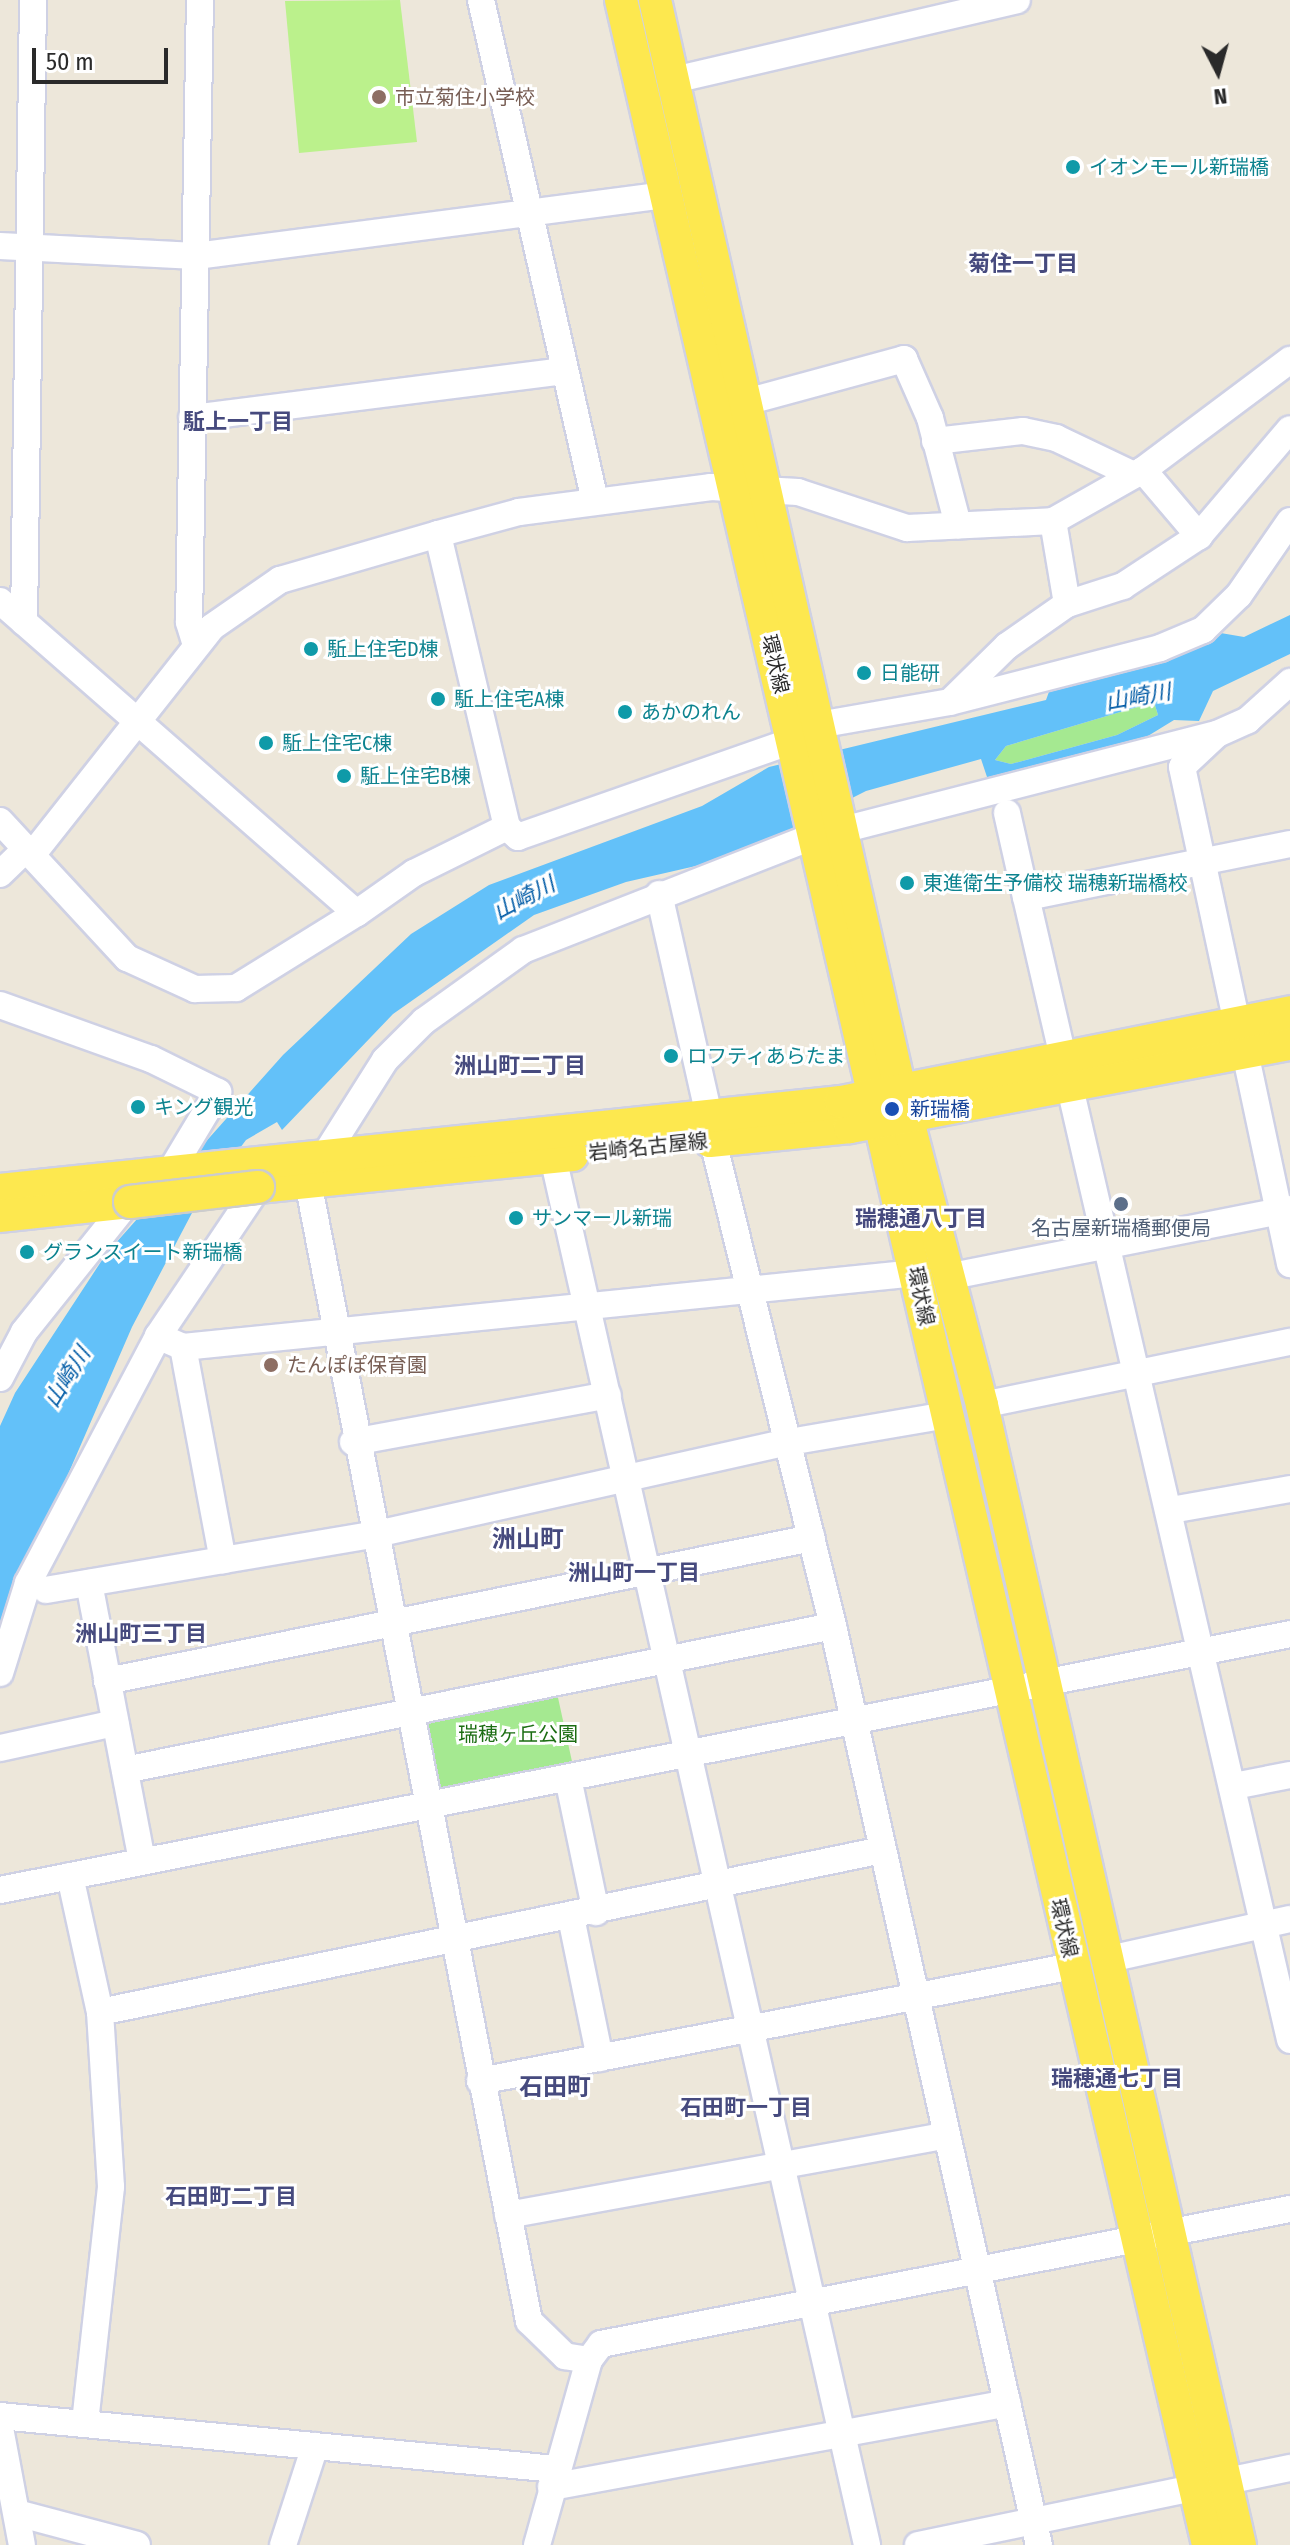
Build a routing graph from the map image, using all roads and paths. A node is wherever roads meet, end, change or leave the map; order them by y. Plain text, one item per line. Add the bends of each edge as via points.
1 (33, 0) edge
2 (200, 0) edge
3 (481, 0) edge
4 (621, 0) edge
5 (655, 0) edge
6 (1017, 0) edge
7 (674, 80) junction
8 (668, 195) junction
9 (527, 211) junction
10 (0, 246) edge
11 (27, 248) junction
12 (196, 256) junction
13 (1290, 360) edge
14 (563, 371) junction
15 (746, 402) junction
16 (192, 418) junction
17 (1290, 429) edge
18 (935, 441) junction
19 (1139, 472) junction
20 (735, 489) junction
21 (766, 493) junction
22 (595, 501) junction
23 (1053, 521) junction
24 (1290, 521) edge
25 (958, 525) junction
26 (438, 534) junction
27 (1199, 536) junction
28 (0, 601) edge
29 (1067, 604) junction
30 (24, 622) junction
31 (195, 642) junction
32 (1290, 682) edge
33 (950, 702) junction
34 (138, 723) junction
35 (1217, 734) junction
36 (811, 736) junction
37 (1007, 813) dead end
38 (0, 821) edge
39 (507, 827) junction
40 (827, 829) junction
41 (1290, 844) edge
42 (29, 852) junction
43 (1202, 862) junction
44 (0, 874) edge
45 (659, 894) junction
46 (1026, 897) junction
47 (357, 913) junction
48 (0, 1005) edge
49 (1290, 1012) edge
50 (1241, 1038) junction
51 (1290, 1044) edge
52 (1066, 1072) junction
53 (890, 1105) junction
54 (711, 1130) junction
55 (553, 1157) junction
56 (315, 1169) junction
57 (170, 1172) junction
58 (258, 1187) junction
59 (0, 1190) edge
60 (129, 1202) junction
61 (1284, 1210) edge
62 (0, 1216) edge
63 (1106, 1244) junction
64 (1290, 1264) edge
65 (932, 1275) junction
66 (749, 1290) junction
67 (587, 1307) junction
68 (331, 1332) junction
69 (158, 1336) junction
70 (1290, 1342) edge
71 (183, 1347) junction
72 (1, 1374) edge
73 (1136, 1374) junction
74 (608, 1395) junction
75 (982, 1405) junction
76 (947, 1415) junction
77 (353, 1442) junction
78 (789, 1442) junction
79 (626, 1477) junction
80 (1290, 1489) edge
81 (1171, 1510) junction
82 (372, 1535) junction
83 (812, 1538) junction
84 (223, 1560) junction
85 (648, 1573) junction
86 (89, 1583) junction
87 (46, 1590) dead end
88 (833, 1626) junction
89 (390, 1627) junction
90 (1290, 1634) edge
91 (1200, 1652) junction
92 (668, 1660) junction
93 (0, 1673) edge
94 (107, 1681) junction
95 (1044, 1683) junction
96 (1011, 1690) junction
97 (407, 1712) junction
98 (852, 1721) junction
99 (115, 1723) junction
100 (0, 1748) edge
101 (688, 1755) junction
102 (125, 1770) junction
103 (1290, 1775) edge
104 (568, 1778) junction
105 (1234, 1786) junction
106 (426, 1805) junction
107 (882, 1850) junction
108 (142, 1861) junction
109 (70, 1876) junction
110 (719, 1887) junction
111 (0, 1890) edge
112 (584, 1914) junction
113 (1290, 1919) edge
114 (1262, 1925) junction
115 (453, 1941) junction
116 (1105, 1960) junction
117 (1073, 1966) junction
118 (917, 1997) junction
119 (100, 2012) junction
120 (754, 2028) junction
121 (1290, 2040) edge
122 (600, 2058) junction
123 (480, 2081) junction
124 (947, 2135) junction
125 (785, 2167) junction
126 (1290, 2209) edge
127 (508, 2215) junction
128 (1152, 2234) junction
129 (978, 2270) junction
130 (816, 2301) junction
131 (589, 2360) junction
132 (1007, 2403) junction
133 (0, 2416) edge
134 (85, 2424) junction
135 (0, 2428) edge
136 (844, 2434) junction
137 (315, 2446) junction
138 (1290, 2468) edge
139 (553, 2478) junction
140 (1210, 2485) junction
141 (17, 2513) junction
142 (1037, 2534) edge
143 (22, 2545) edge
144 (137, 2545) edge
145 (283, 2545) edge
146 (537, 2545) edge
147 (867, 2545) edge
148 (918, 2545) edge
149 (1208, 2545) edge
150 (1240, 2545) edge

1 - 11 street
2 - 12 street
3 - 9 street
4 - 8 main road, 環状線
5 - 7 main road, 環状線
6 - 7 street
7 - 15 main road, 環状線
8 - 9 street
8 - 20 main road, 環状線
9 - 12 street
9 - 14 street
10 - 11 street
11 - 12 street
11 - 30 street
12 - 16 street
13 - 19 street
14 - 16 street
14 - 22 street
15 - 18 street via 904,359
15 - 21 main road, 環状線
16 - 31 street via 189,622
17 - 27 street
18 - 19 street via 1023,431 1056,438
18 - 25 street
19 - 23 street
19 - 27 street
20 - 21 street
20 - 22 street
20 - 36 main road, 環状線
21 - 25 street via 798,492 907,528
21 - 36 main road, 環状線
22 - 26 street
23 - 25 street
23 - 29 street
24 - 33 street via 1239,595 1203,630 1160,648
26 - 31 street via 280,580
26 - 39 street
27 - 29 street via 1123,586
28 - 30 street
29 - 33 street via 1007,646
30 - 34 street
31 - 34 street
32 - 35 street via 1248,720
33 - 36 street
34 - 42 street
34 - 47 street
35 - 40 street
35 - 43 street via 1182,767
36 - 39 street via 518,837
36 - 40 main road, 環状線
37 - 46 street
38 - 42 street
39 - 47 street via 414,873
40 - 45 street
40 - 53 main road, 環状線
41 - 43 street
42 - 44 street
42 - 47 street via 127,958 195,989 236,988
43 - 46 street
43 - 50 street
45 - 54 street
45 - 56 street via 523,950 424,1021 385,1060
46 - 52 street
48 - 57 street via 151,1059 218,1092
49 - 50 main road, 岩崎名古屋線
50 - 51 main road, 岩崎名古屋線
50 - 52 main road, 岩崎名古屋線
50 - 61 street
52 - 53 main road, 岩崎名古屋線
52 - 63 street
53 - 54 main road, 岩崎名古屋線
53 - 65 main road, 環状線
54 - 55 main road, 岩崎名古屋線
54 - 56 main road, 岩崎名古屋線
54 - 66 street
55 - 56 main road, 岩崎名古屋線
55 - 67 street
56 - 57 main road, 岩崎名古屋線
56 - 58 main road, 岩崎名古屋線
56 - 68 street
57 - 59 main road, 岩崎名古屋線
58 - 60 main road, 岩崎名古屋線, bridge
58 - 69 street
60 - 62 main road, 岩崎名古屋線
60 - 72 street via 24,1332
61 - 63 street
61 - 64 street
63 - 65 street
63 - 73 street
65 - 66 street
65 - 75 main road, 環状線
65 - 76 main road, 環状線
66 - 67 street
66 - 78 street
67 - 68 street
67 - 74 street
68 - 71 street
68 - 77 street
69 - 71 street
69 - 93 street via 28,1583
70 - 73 street
71 - 84 street
73 - 75 street
73 - 81 street
74 - 77 street
74 - 79 street
75 - 95 main road, 環状線
76 - 78 street
76 - 96 main road, 環状線
77 - 82 street
78 - 79 street
78 - 83 street
79 - 82 street
79 - 85 street
80 - 81 street
81 - 91 street
82 - 84 street
82 - 89 street
83 - 85 street
83 - 88 street
84 - 86 street
85 - 89 street
85 - 92 street
86 - 87 street
86 - 94 street
88 - 92 street
88 - 98 street
89 - 94 street
89 - 97 street
90 - 91 street
91 - 95 street
91 - 105 street
92 - 97 street
92 - 101 street
94 - 99 street
95 - 96 street
95 - 116 main road, 環状線
96 - 98 street
96 - 117 main road, 環状線
97 - 102 street
97 - 106 street
98 - 101 street
98 - 107 street
99 - 100 street
99 - 102 street
101 - 104 street
101 - 110 street
102 - 108 street
103 - 105 street
104 - 106 street
104 - 112 street
105 - 114 street
106 - 108 street
106 - 115 street
107 - 110 street
107 - 118 street
108 - 109 street
109 - 111 street
109 - 119 street
110 - 112 street
110 - 120 street
112 - 115 street
112 - 122 street
113 - 114 street
114 - 116 street
114 - 121 street
115 - 119 street
115 - 123 street
116 - 128 main road, 環状線
117 - 118 street
117 - 128 main road, 環状線
118 - 120 street
118 - 124 street
119 - 134 street via 111,2187
120 - 122 street
120 - 125 street
122 - 123 street
123 - 127 street
124 - 125 street
124 - 129 street
125 - 127 street
125 - 130 street
126 - 128 street
127 - 131 street via 529,2321 565,2356
128 - 129 street
128 - 140 main road, 環状線
129 - 130 street
129 - 132 street
130 - 131 street via 601,2344
130 - 136 street
131 - 139 street
132 - 136 street
132 - 142 street
133 - 134 street
134 - 137 street
135 - 141 street
136 - 139 street
136 - 147 street
137 - 139 street
137 - 145 street
138 - 140 street
139 - 146 street
140 - 142 street
140 - 149 main road, 環状線
140 - 150 main road, 環状線
141 - 143 street
141 - 144 street
142 - 148 street

